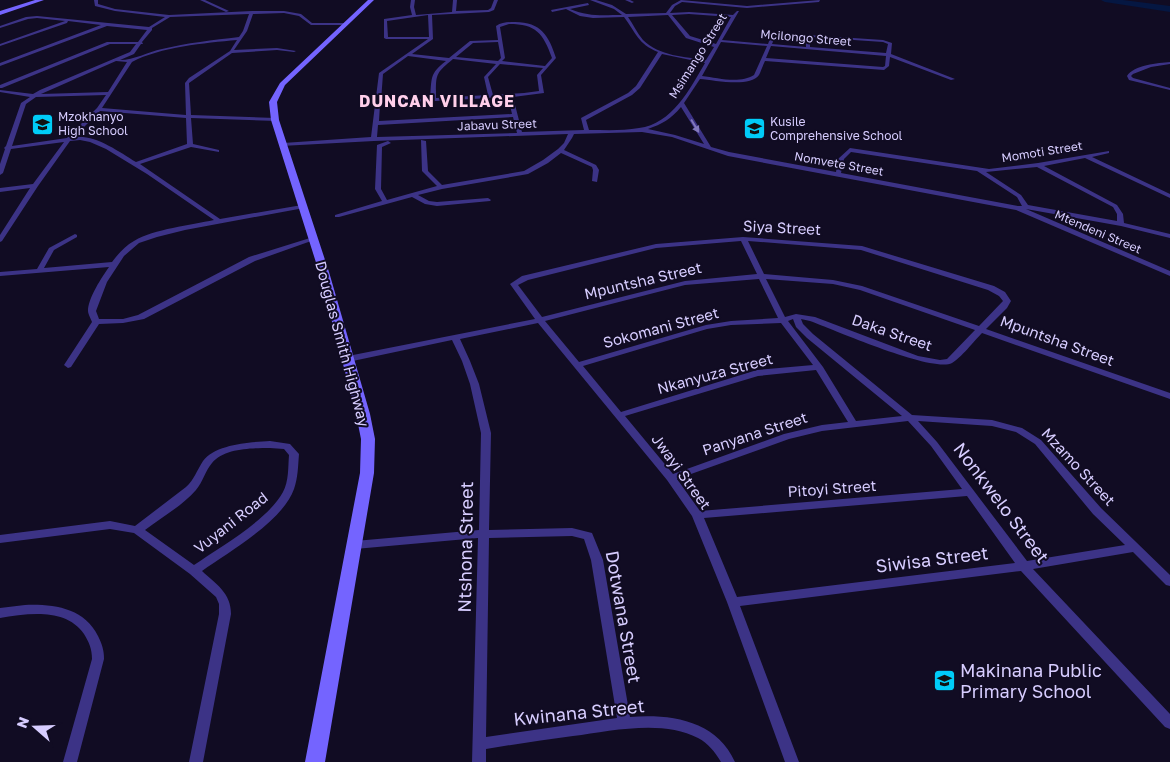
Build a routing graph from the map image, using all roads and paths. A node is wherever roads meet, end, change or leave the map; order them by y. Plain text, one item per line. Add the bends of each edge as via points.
1 (35, 0) edge
2 (41, 0) edge
3 (96, 0) edge
4 (202, 0) edge
5 (371, 0) edge
6 (413, 0) edge
7 (455, 0) edge
8 (496, 0) edge
9 (819, 1) edge
10 (590, 2) edge
11 (747, 7) junction
12 (566, 8) junction
13 (552, 11) dead end
14 (0, 12) edge
15 (229, 12) junction
16 (252, 12) junction
17 (487, 12) joint
18 (454, 13) junction
19 (668, 13) junction
20 (689, 13) junction
21 (430, 14) junction
22 (625, 15) junction
23 (170, 16) junction
24 (414, 16) junction
25 (734, 16) junction
26 (70, 20) junction
27 (108, 24) junction
28 (346, 24) junction
29 (678, 25) junction
30 (0, 27) edge
31 (151, 29) junction
32 (808, 36) junction
33 (240, 38) junction
34 (431, 38) junction
35 (501, 40) junction
36 (721, 41) junction
37 (141, 44) junction
38 (0, 45) edge
39 (769, 45) junction
40 (717, 46) junction
41 (808, 48) junction
42 (294, 51) dead end
43 (230, 52) junction
44 (661, 52) junction
45 (407, 55) junction
46 (889, 55) junction
47 (452, 59) junction
48 (763, 59) junction
49 (130, 61) junction
50 (112, 62) junction
51 (707, 62) junction
52 (500, 63) junction
53 (1170, 63) edge
54 (0, 65) edge
55 (545, 67) junction
56 (700, 77) junction
57 (953, 79) dead end
58 (1170, 88) edge
59 (0, 89) edge
60 (109, 93) junction
61 (34, 96) junction
62 (491, 96) junction
63 (510, 96) junction
64 (433, 99) junction
65 (378, 102) junction
66 (682, 104) junction
67 (99, 109) junction
68 (515, 115) junction
69 (189, 117) junction
70 (275, 120) junction
71 (377, 123) junction
72 (642, 130) junction
73 (587, 132) junction
74 (520, 134) junction
75 (571, 134) junction
76 (69, 139) junction
77 (374, 139) junction
78 (423, 141) junction
79 (190, 145) junction
80 (283, 146) junction
81 (8, 148) junction
82 (709, 148) junction
83 (560, 150) junction
84 (218, 151) dead end
85 (1107, 152) dead end
86 (1086, 156) junction
87 (135, 164) junction
88 (1038, 165) junction
89 (980, 171) junction
90 (0, 173) edge
91 (838, 175) junction
92 (595, 180) dead end
93 (36, 186) junction
94 (441, 187) junction
95 (0, 190) edge
96 (413, 195) junction
97 (1170, 196) edge
98 (488, 200) dead end
99 (386, 203) junction
100 (302, 207) junction
101 (1026, 207) junction
102 (1018, 208) junction
103 (337, 216) dead end
104 (219, 221) junction
105 (1121, 224) junction
106 (75, 236) dead end
107 (1170, 236) edge
108 (312, 239) junction
109 (743, 239) junction
110 (0, 240) edge
111 (113, 264) junction
112 (39, 271) junction
113 (0, 274) edge
114 (1170, 274) edge
115 (762, 276) junction
116 (514, 287) joint
117 (796, 316) junction
118 (540, 320) junction
119 (783, 320) junction
120 (96, 322) junction
121 (981, 329) junction
122 (455, 338) junction
123 (348, 360) junction
124 (68, 365) dead end
125 (578, 365) junction
126 (819, 367) junction
127 (1170, 396) edge
128 (620, 415) junction
129 (910, 418) junction
130 (854, 423) junction
131 (670, 478) junction
132 (970, 492) junction
133 (697, 515) junction
134 (137, 530) junction
135 (484, 534) junction
136 (0, 539) edge
137 (355, 545) junction
138 (1134, 548) junction
139 (1024, 566) junction
140 (194, 570) junction
141 (1170, 582) edge
142 (733, 602) junction
143 (0, 613) edge
144 (1170, 722) edge
145 (624, 723) junction
146 (479, 744) junction
147 (70, 762) edge
148 (196, 762) edge
149 (316, 762) edge
150 (479, 762) edge
151 (728, 762) edge
152 (792, 762) edge

1 - 14 street
2 - 14 street
3 - 23 street via 96,5 106,9
4 - 15 street
5 - 28 street, Douglas Smith Highway
6 - 24 street
7 - 18 street
8 - 17 street via 493,9
9 - 11 street
10 - 12 street
10 - 22 street via 610,6
11 - 19 street via 682,1
11 - 25 street, Msimango Street
12 - 13 street
12 - 22 street via 590,17
15 - 16 street
15 - 23 street
16 - 28 street via 290,12 311,24
16 - 33 street
17 - 18 street
18 - 21 street
19 - 20 street
19 - 22 street
19 - 29 street
20 - 25 street
20 - 29 street
21 - 24 street
21 - 34 street
22 - 44 street via 644,43
23 - 31 street
24 - 34 street via 385,19 385,38
25 - 36 street, Msimango Street
26 - 27 street
26 - 30 street via 37,17
26 - 38 street
27 - 31 street
27 - 54 street
28 - 70 street, Douglas Smith Highway via 278,90 273,102
29 - 40 street via 688,37
31 - 37 street
32 - 39 street via 773,36
32 - 41 street
32 - 46 street via 883,40 890,43
33 - 43 street
33 - 49 street via 145,55
34 - 45 street
35 - 47 street via 472,42
35 - 52 street via 503,58
35 - 55 street via 499,25 520,23 535,26 547,38 554,59
36 - 39 street, Mcilongo Street
36 - 40 street, Msimango Street
37 - 50 street via 132,53
37 - 59 street via 109,43
39 - 41 street, Mcilongo Street
39 - 48 street
40 - 51 street, Msimango Street
41 - 46 street, Mcilongo Street
42 - 43 street
43 - 69 street via 188,81
44 - 51 street
44 - 73 street via 630,94 583,119
45 - 47 street
45 - 65 street via 381,73
46 - 48 street via 886,68 878,69
46 - 57 street, Mcilongo Street
47 - 52 street
47 - 64 street via 435,73
48 - 56 street via 752,80
49 - 50 street
49 - 60 street
50 - 61 street
51 - 56 street, Msimango Street
52 - 55 street
52 - 62 street via 486,77
53 - 58 street via 1144,67 1129,76 1139,82
55 - 63 street via 538,77 542,92
56 - 66 street, Msimango Street
59 - 61 street
60 - 61 street
60 - 67 street
61 - 81 street via 22,106
62 - 63 street
62 - 64 street
63 - 68 street
64 - 65 street
65 - 71 street
66 - 72 street, Msimango Street via 661,123
66 -> 82 street
67 - 69 street
67 - 76 street
68 - 71 street
68 - 74 street
69 - 70 street
69 - 79 street
70 - 80 street, Douglas Smith Highway
71 - 77 street
72 - 73 street, Jabavu Street
72 - 82 street, Jabavu Street
73 - 75 street, Jabavu Street
74 - 75 street, Jabavu Street
74 - 77 street, Jabavu Street
75 - 78 street
75 - 83 street
76 - 81 street
76 - 87 street via 89,138
76 - 93 street
77 - 80 street, Jabavu Street
78 - 94 street via 425,171
78 - 99 street via 383,143 379,146 378,189
79 - 84 street
79 - 87 street
80 - 100 street, Douglas Smith Highway
81 - 90 street
82 - 91 street, Nomvete Street
83 - 92 street via 594,166
83 - 94 street via 526,173
85 - 86 street, Momoti Street
86 - 88 street, Momoti Street
86 - 97 street
87 - 104 street
88 - 89 street, Momoti Street
88 - 105 street via 1115,206
89 - 91 street, Momoti Street via 855,150 848,151 841,159
89 - 101 street, Momoti Street via 1013,190
91 - 102 street, Nomvete Street
93 - 95 street
93 - 110 street
94 - 96 street
96 - 98 street via 436,204
96 - 99 street
99 - 103 street
100 - 104 street
100 - 108 street, Douglas Smith Highway
101 - 102 street
101 - 105 street
102 - 114 street, Mtendeni Street
104 - 111 street via 145,238 136,242
105 - 107 street
106 - 112 street via 51,249
108 - 120 street via 252,260 141,318
108 - 123 street, Douglas Smith Highway
109 - 115 street
109 - 116 street, Siya Street via 656,246 525,278 516,282
109 - 121 street, Siya Street via 862,248 991,288 1007,300
111 - 112 street
111 - 120 street via 93,305
112 - 113 street
115 - 118 street, Mpuntsha Street via 685,283
115 - 119 street
115 - 121 street, Mpuntsha Street via 833,282 862,288
116 - 118 street, Jwayi Street
117 - 119 street
117 - 121 street, Daka Street via 916,358 940,363 950,361
117 - 129 street, Nonkwelo Street via 799,325 810,336
118 - 122 street, Mpuntsha Street
118 - 125 street, Jwayi Street
119 - 125 street, Sokomani Street via 706,327
119 - 126 street
120 - 124 street
121 - 127 street, Mpuntsha Street
122 - 123 street, Mpuntsha Street
122 - 135 street, Ntshona Street via 467,359 486,433
123 - 137 street, Douglas Smith Highway via 368,438 367,473
125 - 128 street, Jwayi Street
126 - 128 street, Nkanyuza Street via 758,374
126 - 130 street
128 - 131 street, Jwayi Street
129 - 130 street, Panyana Street
129 - 132 street, Nonkwelo Street
129 - 138 street, Mzamo Street via 992,423 1019,430 1038,442
130 - 131 street, Panyana Street via 786,436
131 - 133 street, Jwayi Street
132 - 133 street, Pitoyi Street
132 - 139 street, Nonkwelo Street
133 - 142 street, Jwayi Street
134 - 136 street via 110,525
134 - 140 street
134 - 140 street, Vuyani Road via 192,489 208,462 217,454 273,444 291,449 294,454 291,481 288,493 276,511
135 - 137 street
135 - 145 street, Dotwana Street via 572,532 588,536 597,560
135 - 146 street, Ntshona Street
137 - 149 street, Douglas Smith Highway
138 - 139 street, Siwisa Street
138 - 141 street, Mzamo Street
139 - 142 street, Siwisa Street
139 - 144 street, Nonkwelo Street
140 - 148 street via 220,594 225,604
142 - 152 street, Jwayi Street
143 - 147 street via 20,610 64,612 89,631 97,646 98,659
145 - 146 street, Kwinana Street
145 - 151 street, Kwinana Street via 665,724 695,730 708,736
146 - 150 street, Ntshona Street

